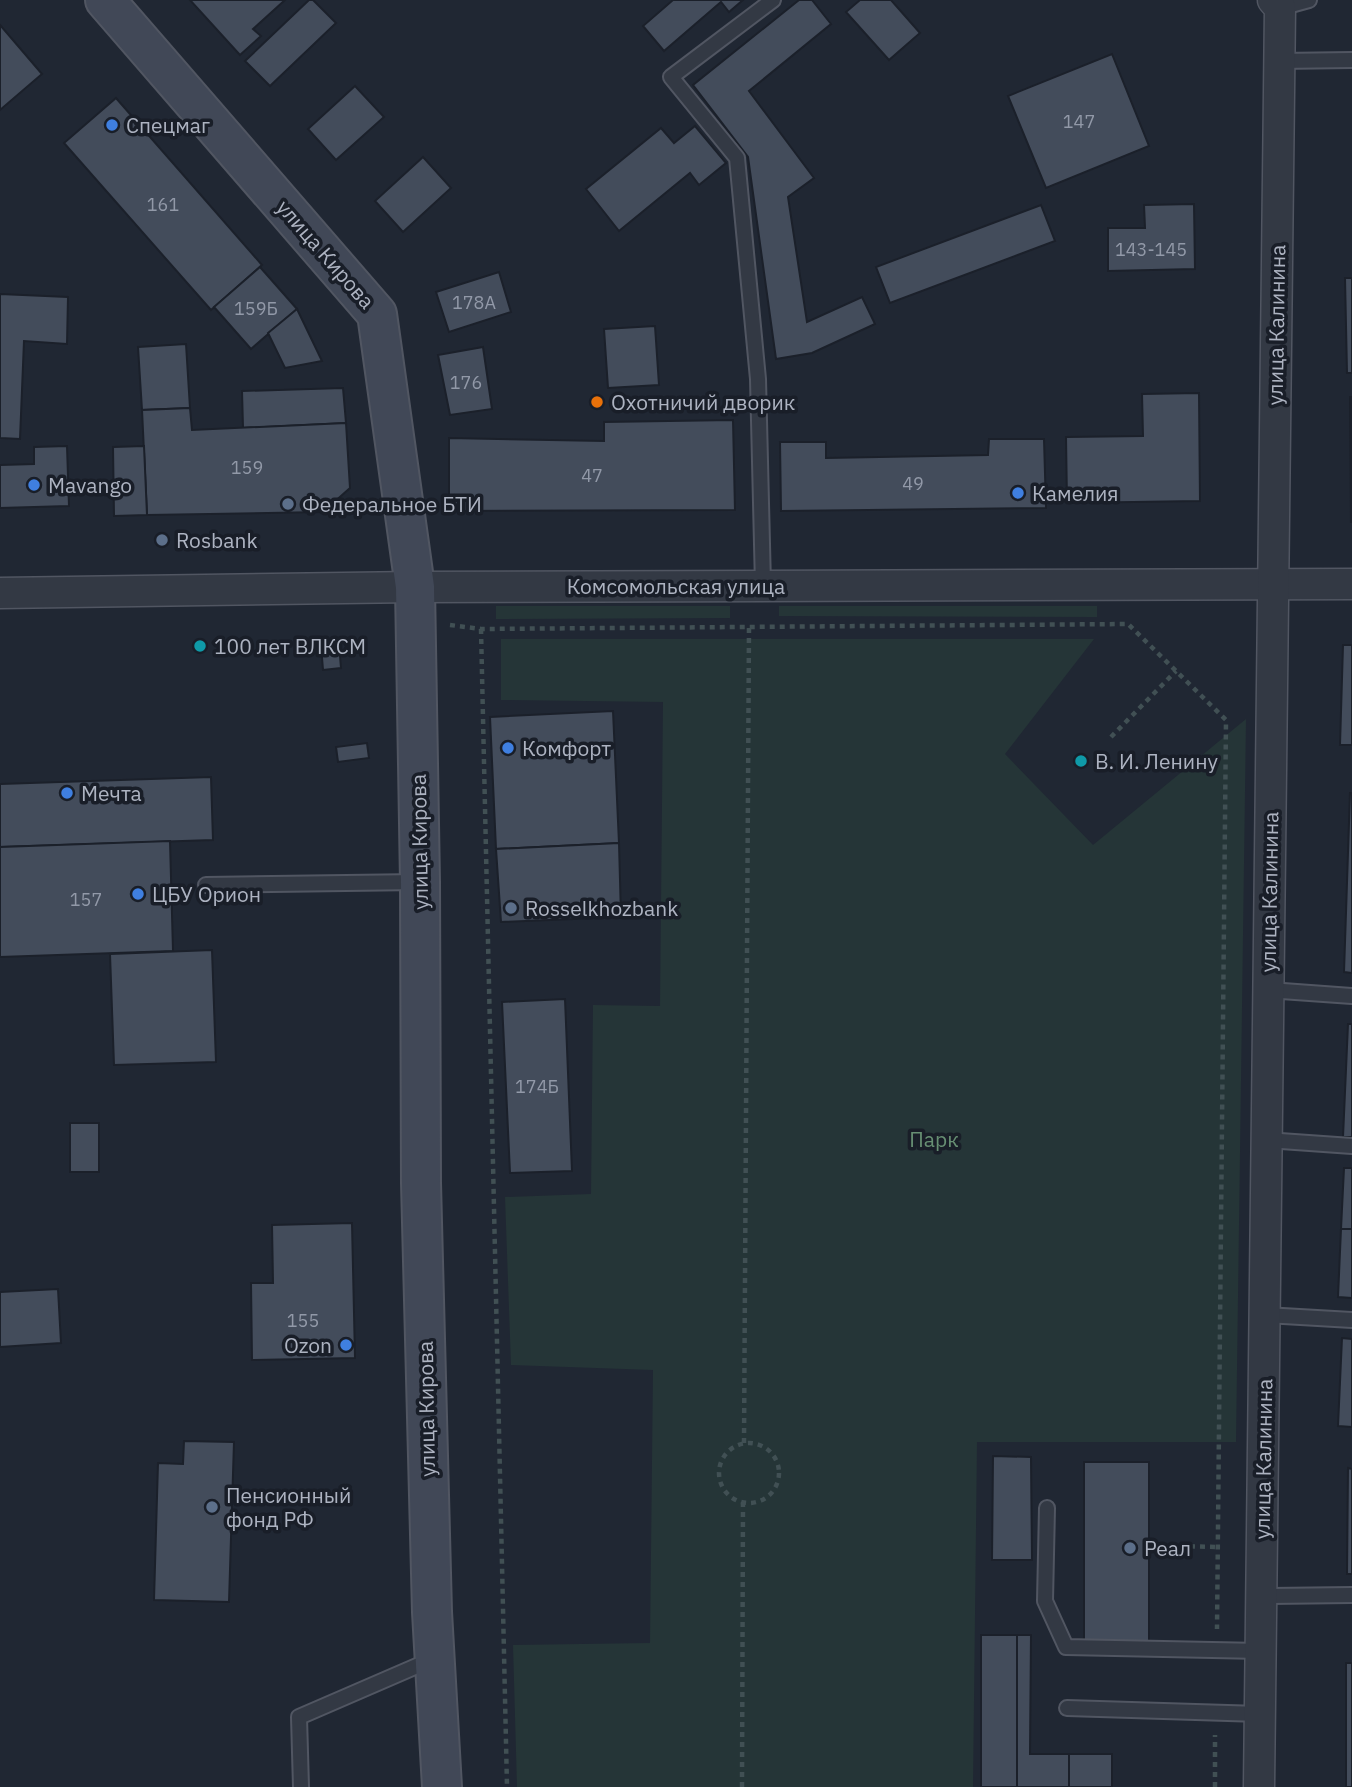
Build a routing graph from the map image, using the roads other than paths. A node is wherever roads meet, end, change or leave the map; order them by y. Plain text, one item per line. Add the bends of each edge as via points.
1 (105, 0) edge
2 (773, 0) edge
3 (1309, 0) edge
4 (1276, 4) edge
5 (1352, 60) edge
6 (1279, 61) junction
7 (1272, 583) junction
8 (1352, 584) edge
9 (763, 586) junction
10 (415, 587) junction
11 (0, 593) edge
12 (420, 882) junction
13 (206, 885) dead end
14 (1268, 990) junction
15 (1352, 996) edge
16 (1266, 1140) junction
17 (1352, 1146) edge
18 (1264, 1315) junction
19 (1352, 1320) edge
20 (1047, 1508) dead end
21 (1352, 1595) edge
22 (1261, 1596) junction
23 (1261, 1651) junction
24 (434, 1658) junction
25 (1067, 1708) dead end
26 (1259, 1714) junction
27 (301, 1787) edge
28 (442, 1787) edge
29 (1259, 1787) edge

1 - 10 street, улица Кирова via 377,314
2 - 9 lane via 671,77 737,158 758,379
3 - 4 lane
4 - 6 street, улица Калинина
5 - 6 lane
6 - 7 street, улица Калинина
7 - 8 street, Комсомольская улица
7 - 9 street, Комсомольская улица
7 - 14 street, улица Калинина
9 - 10 street, Комсомольская улица
10 - 11 street, Комсомольская улица
10 - 12 street, улица Кирова
12 - 13 lane
12 - 24 street, улица Кирова via 421,1183
14 - 15 lane
14 - 16 street, улица Калинина
16 - 17 lane
16 - 18 street, улица Калинина
18 - 19 lane
18 - 22 street, улица Калинина
20 - 23 lane via 1045,1601 1066,1647
21 - 22 lane
22 - 23 street, улица Калинина
23 - 26 street, улица Калинина
24 - 27 lane via 299,1717
24 - 28 street, улица Кирова
25 - 26 lane
26 - 29 street, улица Калинина

